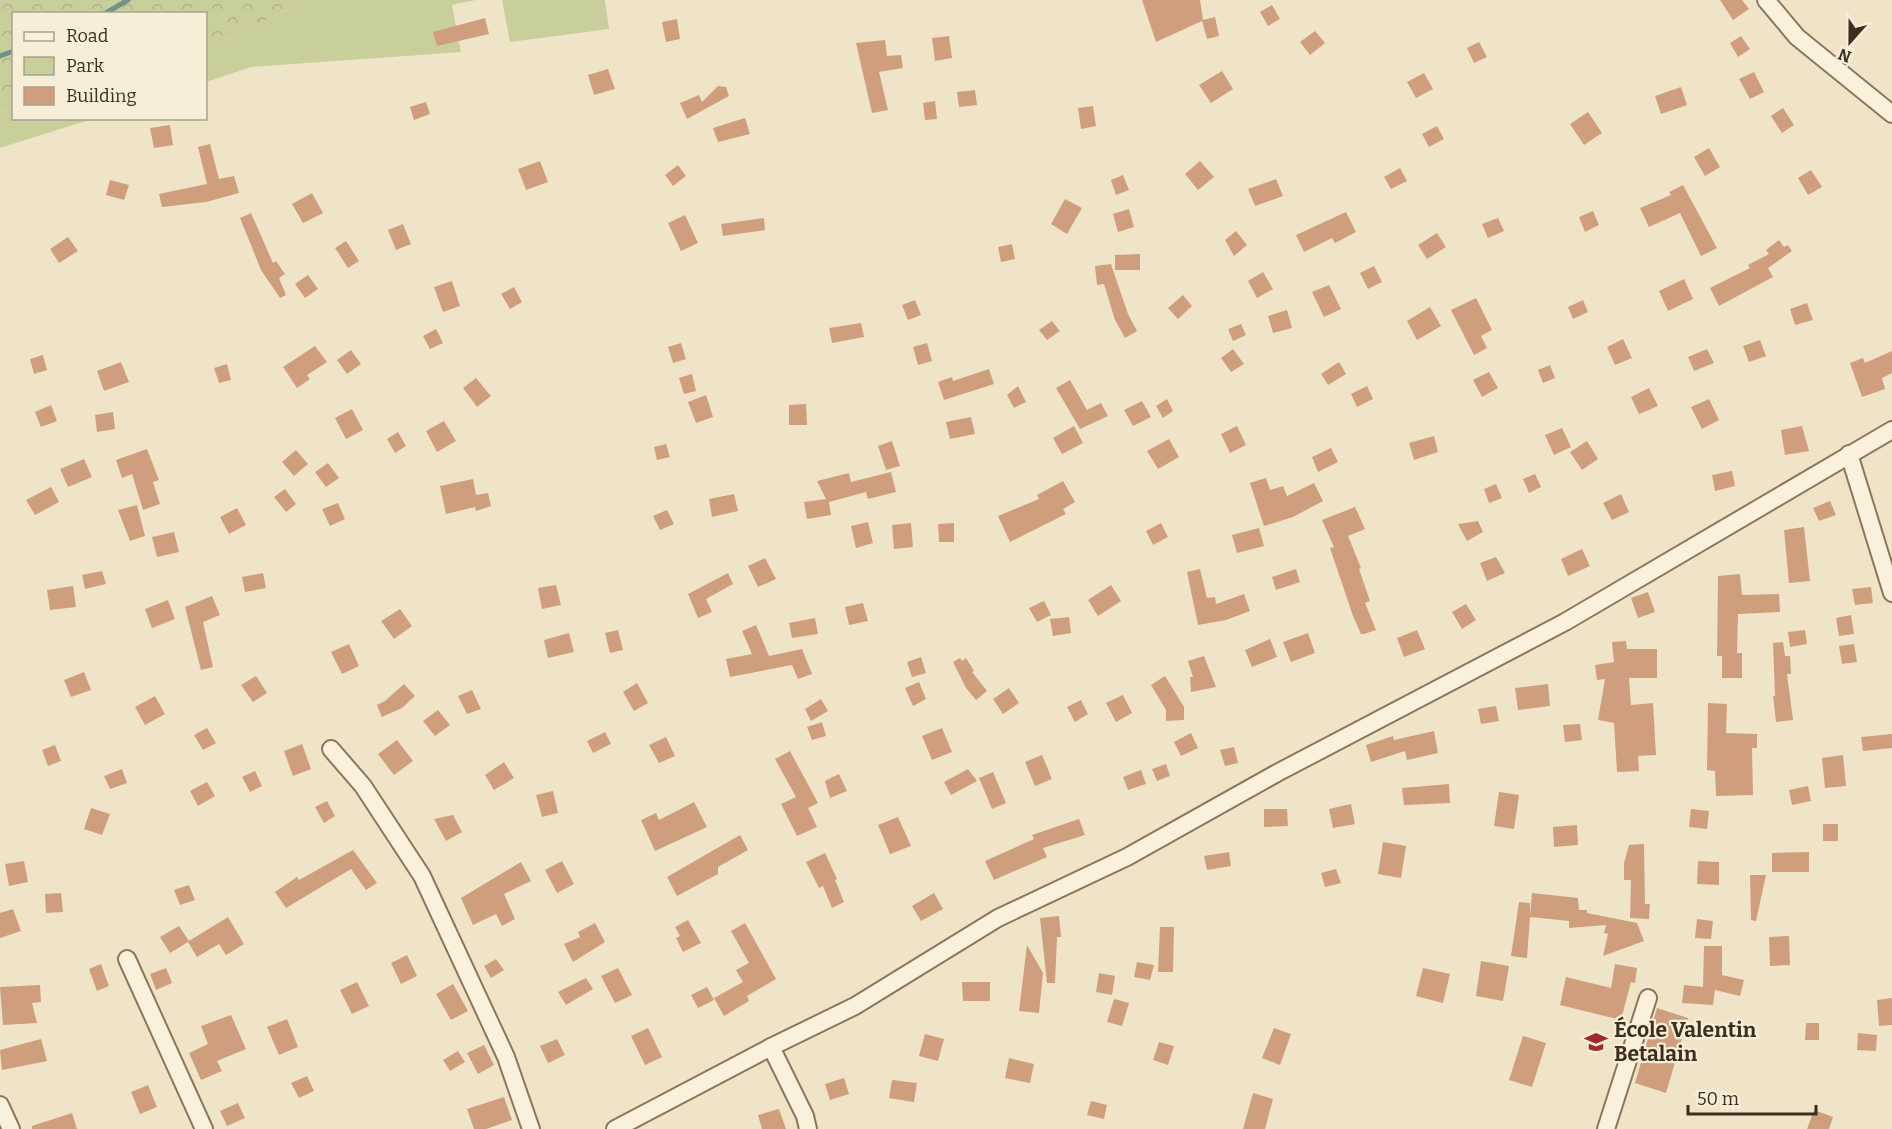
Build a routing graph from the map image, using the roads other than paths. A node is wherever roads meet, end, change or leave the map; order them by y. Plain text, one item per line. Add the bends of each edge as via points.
1 (1766, 0) edge
2 (1892, 114) edge
3 (1892, 430) edge
4 (1849, 454) junction
5 (1892, 593) edge
6 (331, 749) dead end
7 (127, 959) dead end
8 (1648, 998) dead end
9 (771, 1047) junction
10 (0, 1105) edge
11 (11, 1129) edge
12 (204, 1129) edge
13 (531, 1129) edge
14 (615, 1129) edge
15 (808, 1129) edge
16 (1606, 1129) edge

1 - 2 street via 1797,37
3 - 4 street
4 - 5 street
4 - 9 street via 1565,622 1277,772 1127,857 998,918 855,1006
6 - 13 street via 363,786 422,876 506,1057
7 - 12 street
8 - 16 street
9 - 14 street
9 - 15 street
10 - 11 street

